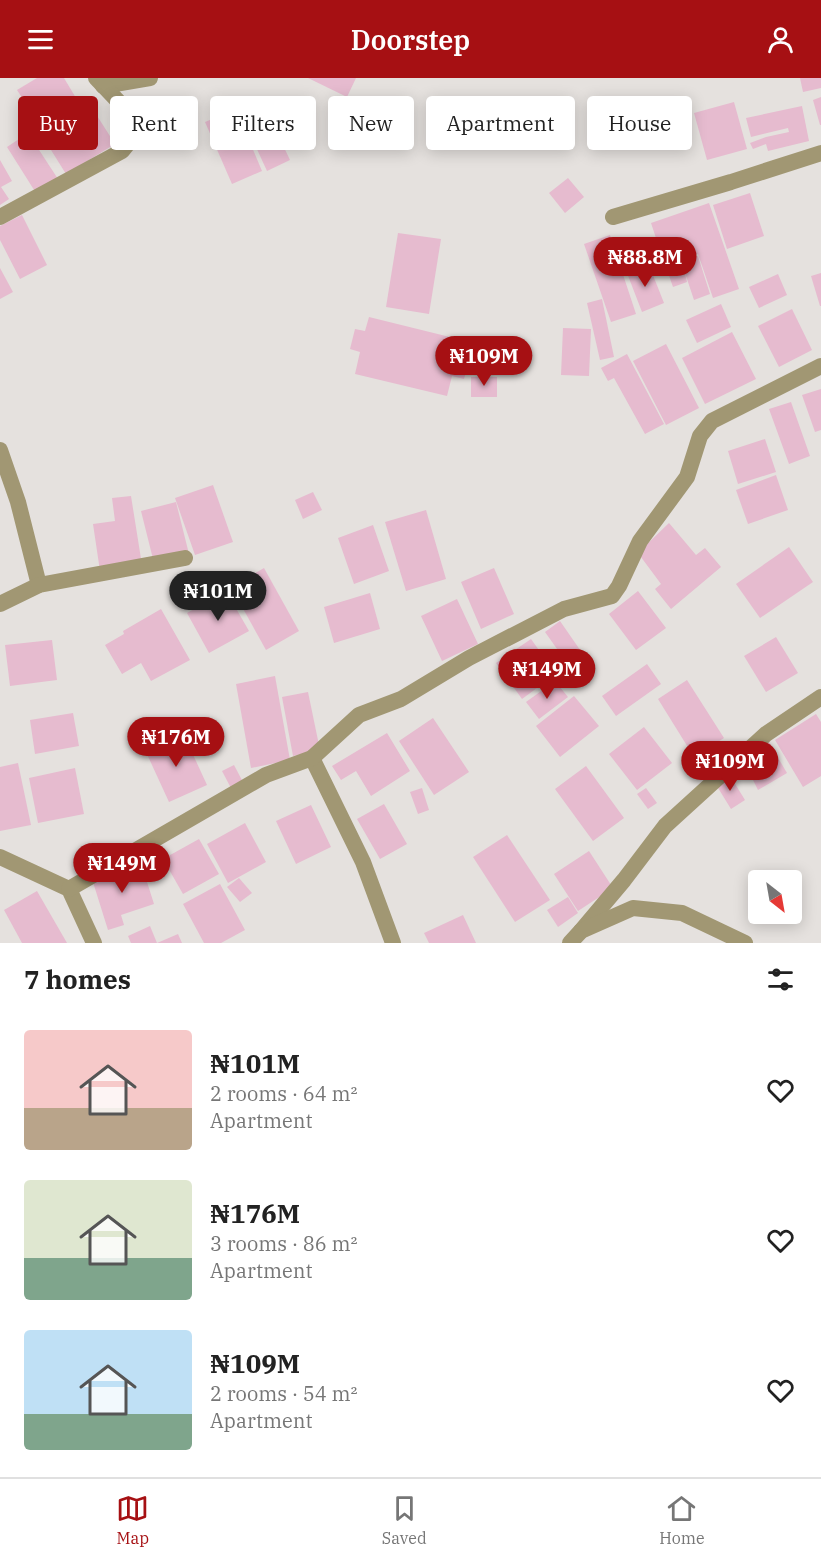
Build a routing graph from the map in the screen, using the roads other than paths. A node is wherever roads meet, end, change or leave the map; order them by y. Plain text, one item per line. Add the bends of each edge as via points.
1 (150, 78) edge
2 (100, 82) edge
3 (821, 153) edge
4 (0, 217) edge
5 (613, 217) dead end
6 (821, 366) edge
7 (0, 450) edge
8 (184, 558) dead end
9 (39, 585) junction
10 (0, 604) edge
11 (821, 697) edge
12 (312, 758) junction
13 (0, 856) edge
14 (69, 889) junction
15 (575, 937) edge
16 (94, 943) edge
17 (393, 943) edge
18 (745, 943) edge

1 - 2 street
2 - 4 street via 135,118 131,140 122,151
3 - 5 street
6 - 12 street via 712,421 700,436 687,477 640,541 612,596 564,609 469,658 401,699 359,715
7 - 9 street
8 - 9 street
9 - 10 street
11 - 15 street via 766,734 666,826
12 - 14 street via 266,775
12 - 17 street via 363,862
13 - 14 street
14 - 16 street
15 - 18 street via 633,908 682,913

